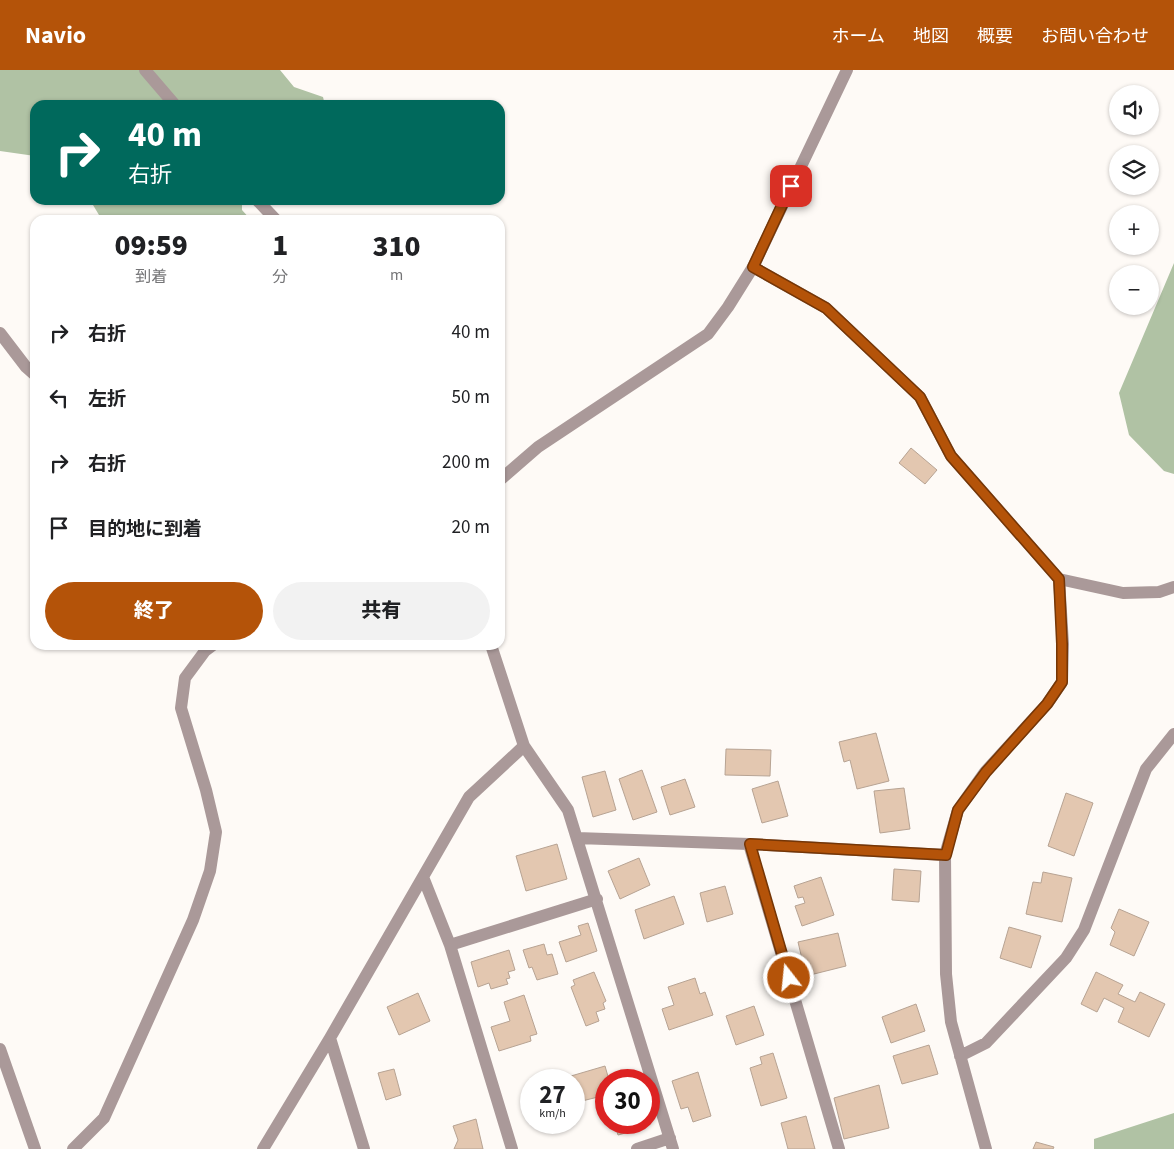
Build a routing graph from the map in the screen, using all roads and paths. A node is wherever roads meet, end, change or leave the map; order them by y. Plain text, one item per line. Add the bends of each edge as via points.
1 (145, 70) edge
2 (848, 70) edge
3 (170, 100) edge
4 (262, 205) edge
5 (271, 215) edge
6 (753, 267) junction
7 (0, 333) edge
8 (30, 371) edge
9 (505, 476) edge
10 (1059, 579) junction
11 (1174, 587) edge
12 (206, 650) edge
13 (493, 650) edge
14 (1174, 734) edge
15 (524, 746) junction
16 (577, 838) junction
17 (750, 844) junction
18 (946, 855) junction
19 (423, 877) junction
20 (596, 899) junction
21 (450, 945) junction
22 (330, 1038) junction
23 (0, 1049) edge
24 (960, 1056) junction
25 (672, 1144) edge
26 (34, 1149) edge
27 (73, 1149) edge
28 (263, 1149) edge
29 (364, 1149) edge
30 (512, 1149) edge
31 (637, 1149) edge
32 (839, 1149) edge
33 (986, 1149) edge

1 - 3 street
2 - 6 street
4 - 5 street
6 - 9 street via 708,334 538,447
6 - 10 street via 826,308 920,397 951,456
7 - 8 street
10 - 11 street via 1123,593 1159,592
10 - 18 street via 1062,682 958,810
12 - 27 street via 185,678 181,708 216,832 210,871 193,920 104,1118
13 - 15 street
14 - 24 street via 1146,769 1084,930 1066,958 986,1043
15 - 16 street via 568,810
15 - 19 street via 469,796
16 - 17 street
16 - 20 street
17 - 18 street
17 - 32 street
18 - 24 street via 946,974 951,1022
19 - 21 street
19 - 22 street
20 - 21 street
20 - 25 street
21 - 30 street
22 - 28 street
22 - 29 street
23 - 26 street
24 - 33 street
25 - 31 street

